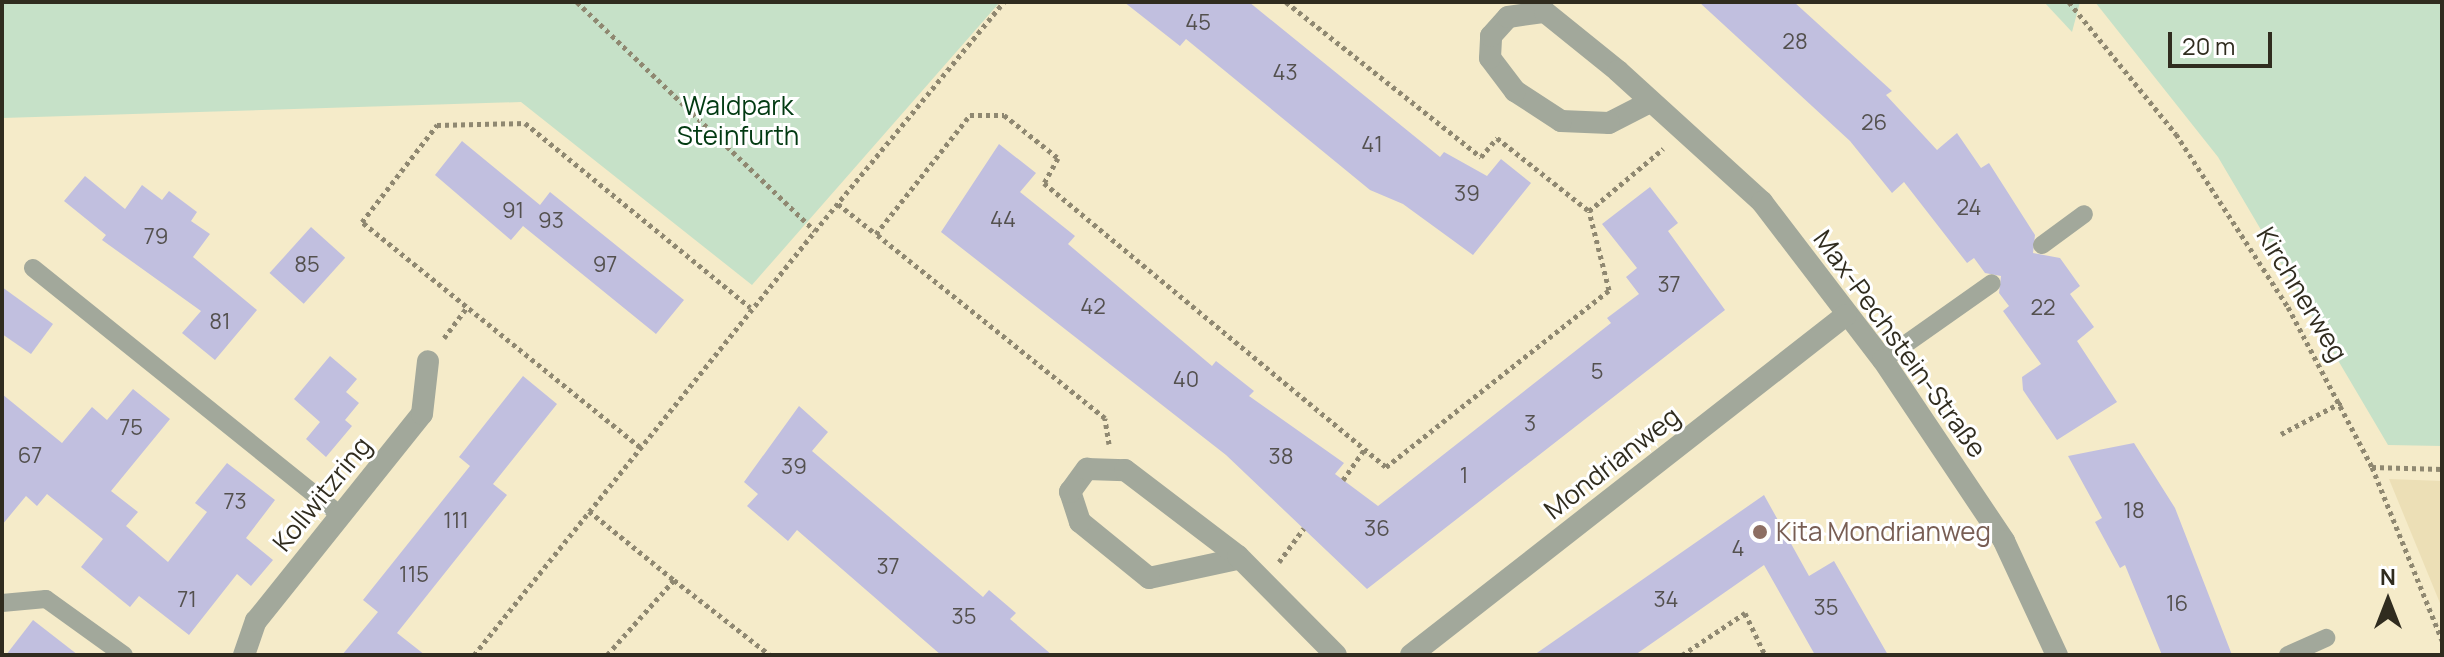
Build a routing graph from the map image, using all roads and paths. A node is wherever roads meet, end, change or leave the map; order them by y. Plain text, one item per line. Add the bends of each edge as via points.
1 (577, 2) edge
2 (1004, 2) edge
3 (1286, 2) edge
4 (2069, 2) edge
5 (1528, 6) edge
6 (1650, 102) junction
7 (1682, 133) junction
8 (838, 204) junction
9 (1589, 211) junction
10 (2084, 214) dead end
11 (815, 231) junction
12 (876, 234) junction
13 (2042, 245) dead end
14 (33, 268) dead end
15 (1992, 283) dead end
16 (467, 307) junction
17 (750, 307) junction
18 (1846, 315) junction
19 (1883, 360) junction
20 (428, 361) joint
21 (2342, 402) junction
22 (2281, 434) dead end
23 (640, 447) junction
24 (1365, 449) junction
25 (1112, 465) junction
26 (2372, 467) junction
27 (2442, 469) edge
28 (1343, 480) dead end
29 (589, 511) junction
30 (341, 516) junction
31 (1304, 528) dead end
32 (1237, 559) junction
33 (674, 580) junction
34 (1263, 582) junction
35 (2, 603) edge
36 (2326, 638) dead end
37 (2442, 640) edge
38 (124, 655) edge
39 (244, 655) edge
40 (474, 655) edge
41 (607, 655) edge
42 (770, 655) edge
43 (1336, 655) edge
44 (1411, 655) edge
45 (1682, 655) edge
46 (1765, 655) edge
47 (2057, 655) edge
48 (2288, 655) edge

1 - 11 path
2 - 8 path
3 - 9 path via 1481,157 1497,138
4 - 21 path, Kirchnerweg via 2176,134
5 - 6 street, Max-Pechstein-Straße via 1545,12
5 - 6 street, Max-Pechstein-Straße via 1491,36 1490,58 1515,91 1561,121 1609,123
6 - 7 street, Max-Pechstein-Straße
7 - 9 path
7 - 18 street, Max-Pechstein-Straße via 1762,202
8 - 11 path
8 - 12 path
9 - 24 path via 1609,290 1386,467
10 - 13 lane
11 - 17 path
12 - 24 path via 970,115 1004,115 1058,158 1044,183
12 - 25 path via 1105,418
14 - 30 lane
15 - 19 lane
16 - 17 path via 362,222 437,125 525,123
16 - 20 path
16 - 23 path
17 - 23 path
18 - 19 street, Max-Pechstein-Straße
18 - 44 street, Mondrianweg
19 - 47 street, Max-Pechstein-Straße via 2004,541
20 - 30 street, Kollwitzring via 422,414
21 - 22 path
21 - 26 path, Kirchnerweg
23 - 29 path
24 - 28 path
25 - 32 street
25 - 32 street via 1087,469 1070,492 1080,522 1149,578
26 - 27 path
26 - 37 path, Kirchnerweg
29 - 33 path
29 - 40 path
30 - 39 street, Kollwitzring via 256,621
31 - 34 path
32 - 34 street
33 - 41 path
33 - 42 path
34 - 43 street
35 - 38 lane via 46,599
36 - 48 lane
45 - 46 path via 1745,613

